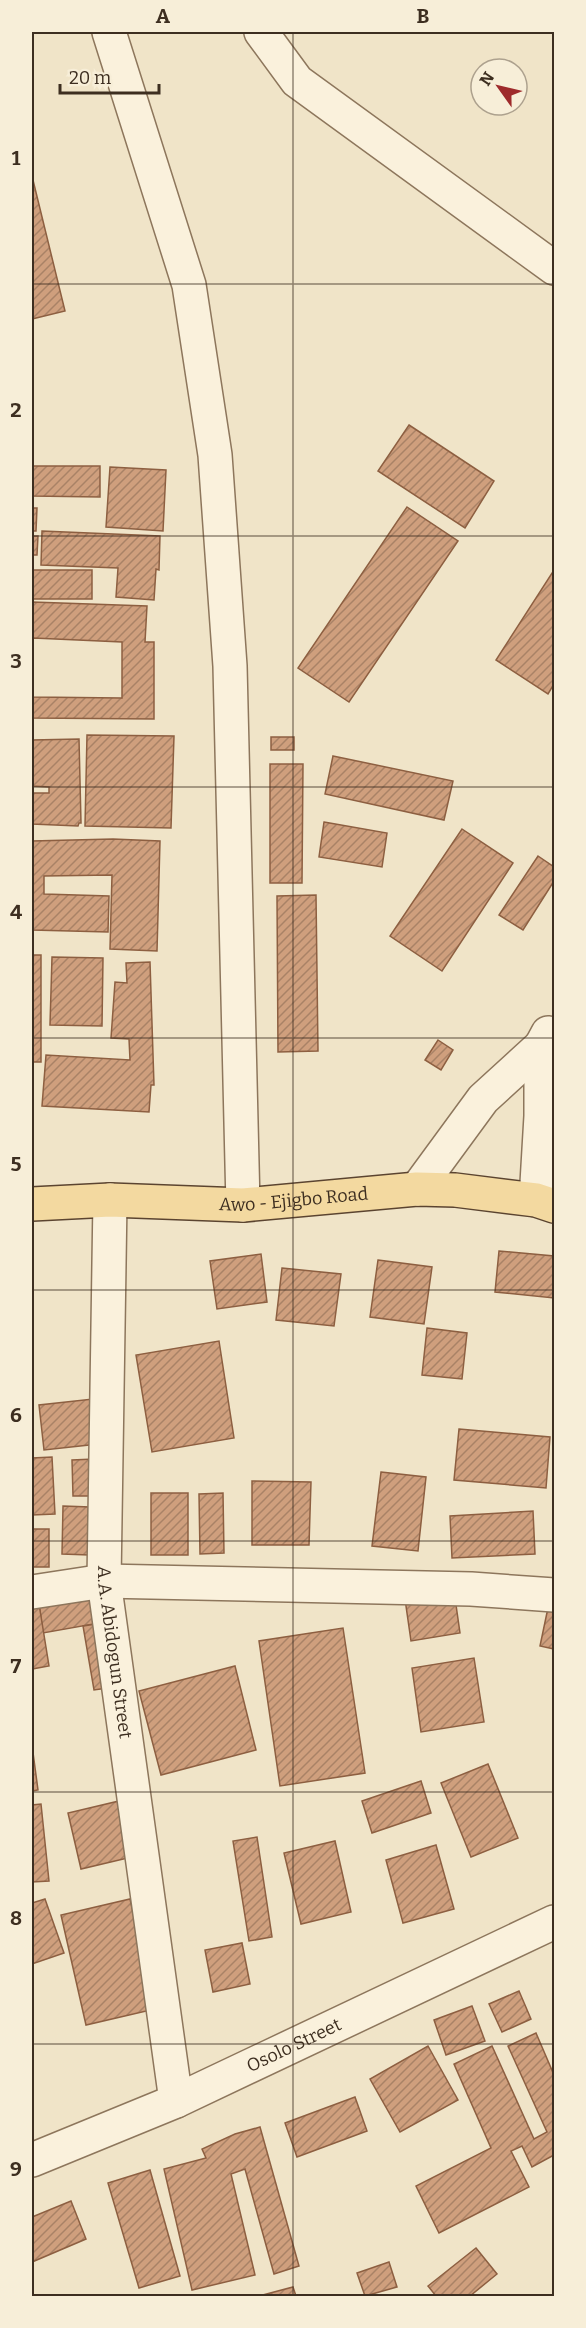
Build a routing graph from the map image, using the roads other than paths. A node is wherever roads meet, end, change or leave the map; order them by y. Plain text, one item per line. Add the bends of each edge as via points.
1 (109, 32) edge
2 (261, 32) edge
3 (555, 268) edge
4 (550, 1036) edge
5 (417, 1189) junction
6 (110, 1200) junction
7 (545, 1203) edge
8 (32, 1204) edge
9 (243, 1205) junction
10 (104, 1581) junction
11 (32, 1592) edge
12 (555, 1595) edge
13 (555, 1922) edge
14 (176, 2101) junction
15 (32, 2160) edge

1 - 9 street via 189,285 215,455 231,666
2 - 3 street via 297,81
4 - 5 street via 483,1099
4 - 7 street via 542,1116
5 - 7 main road, Awo - Ejigbo Road via 455,1190
5 - 9 main road, Awo - Ejigbo Road
6 - 8 main road, Awo - Ejigbo Road
6 - 9 main road, Awo - Ejigbo Road
6 - 10 street, A.A. Abidogun Street
10 - 11 street
10 - 12 street via 471,1589
10 - 14 street, A.A. Abidogun Street
13 - 14 street, Osolo Street
14 - 15 street, Osolo Street

